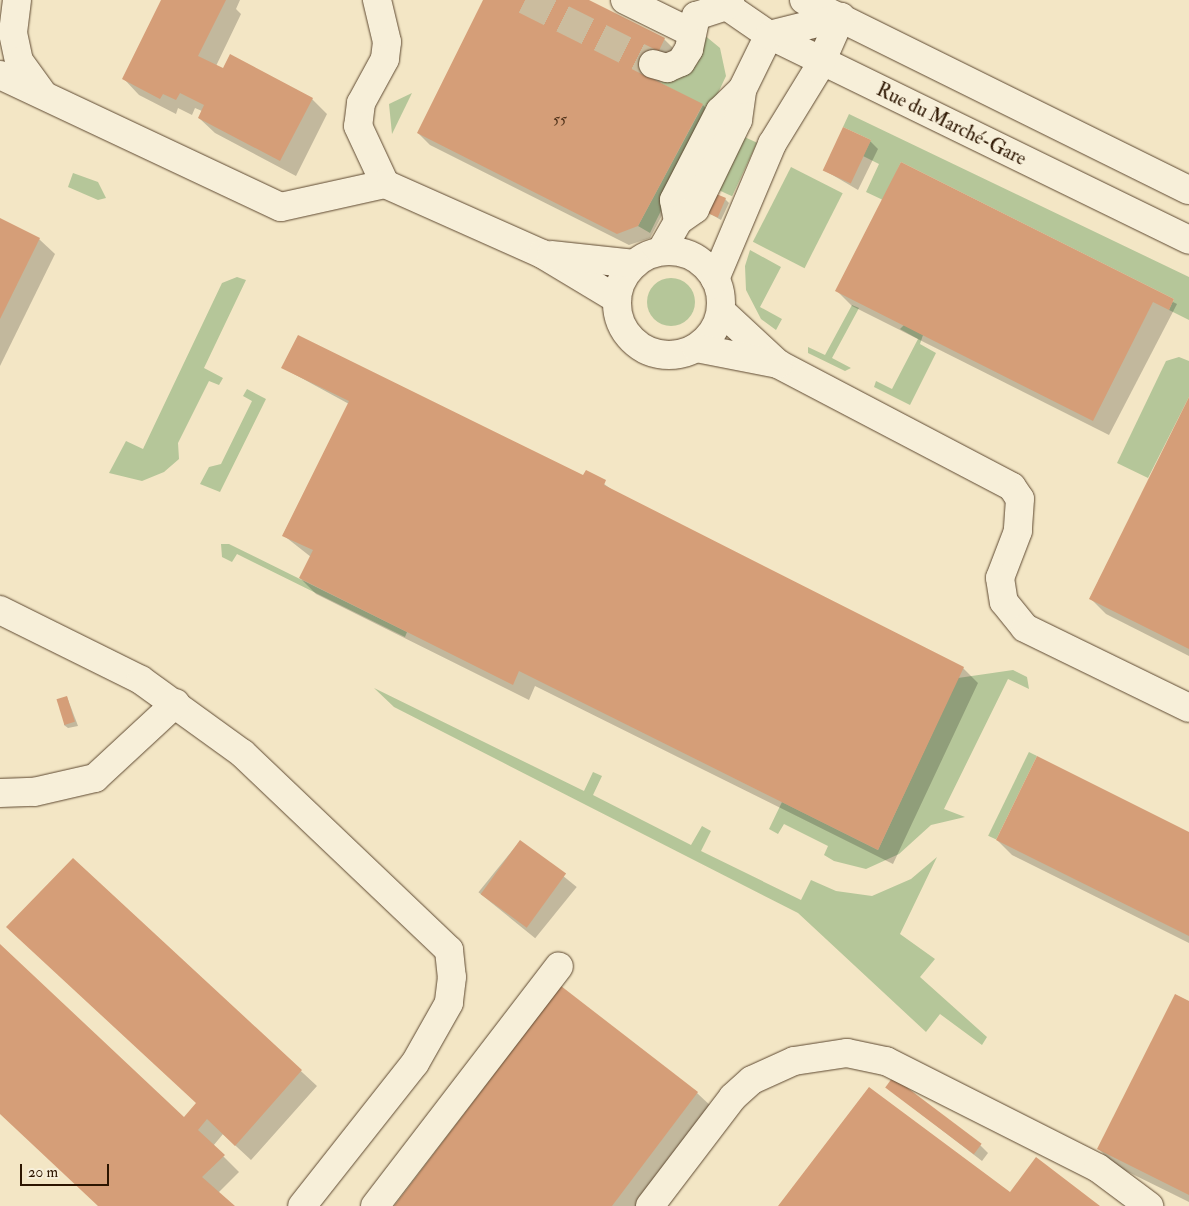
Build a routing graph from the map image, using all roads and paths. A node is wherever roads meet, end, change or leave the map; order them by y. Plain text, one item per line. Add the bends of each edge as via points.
1 (17, 0) edge
2 (378, 0) edge
3 (625, 0) edge
4 (804, 0) edge
5 (725, 2) edge
6 (841, 17) junction
7 (693, 24) junction
8 (768, 35) junction
9 (822, 60) junction
10 (653, 64) tunnel mouth
11 (0, 75) edge
12 (0, 96) edge
13 (48, 99) junction
14 (385, 184) junction
15 (1189, 190) edge
16 (1186, 234) edge
17 (661, 252) junction
18 (542, 254) junction
19 (635, 264) junction
20 (715, 278) junction
21 (616, 299) junction
22 (721, 312) junction
23 (696, 348) junction
24 (778, 364) junction
25 (0, 610) edge
26 (176, 703) junction
27 (1189, 708) edge
28 (0, 793) edge
29 (559, 966) dead end
30 (302, 1206) edge
31 (375, 1206) edge
32 (650, 1206) edge
33 (1149, 1206) edge

1 - 13 street via 13,33 19,61
2 - 14 street via 387,42 385,59 362,103 358,126 367,154
3 - 7 street
4 - 6 street
5 - 7 street
5 - 8 street, Rue du Marché-Gare
6 - 8 street
6 - 9 street
6 - 15 street
7 - 10 street via 689,49 681,62 667,68
8 - 9 street, Rue du Marché-Gare
8 - 17 street via 742,90 738,120 695,209 678,221
9 - 16 street, Rue du Marché-Gare
9 - 20 street via 772,144
11 - 13 street
12 - 13 street
13 - 14 street via 281,207
14 - 18 street
17 - 19 street
17 - 20 street via 692,256
18 - 19 street
18 - 21 street
19 - 21 street via 626,274
20 - 22 street
21 - 23 street via 620,324 638,345 667,356
22 - 23 street via 716,326
22 - 24 street
23 - 24 street
24 - 27 street via 1012,486 1020,499 1018,531 1000,578 1004,602 1024,628
25 - 26 street via 141,680
26 - 28 street via 95,778 34,792
26 - 30 street via 242,752 390,890 450,957 448,1003 415,1063
29 - 31 street
32 - 33 street via 733,1097 752,1080 794,1061 847,1052 886,1061 1098,1168

